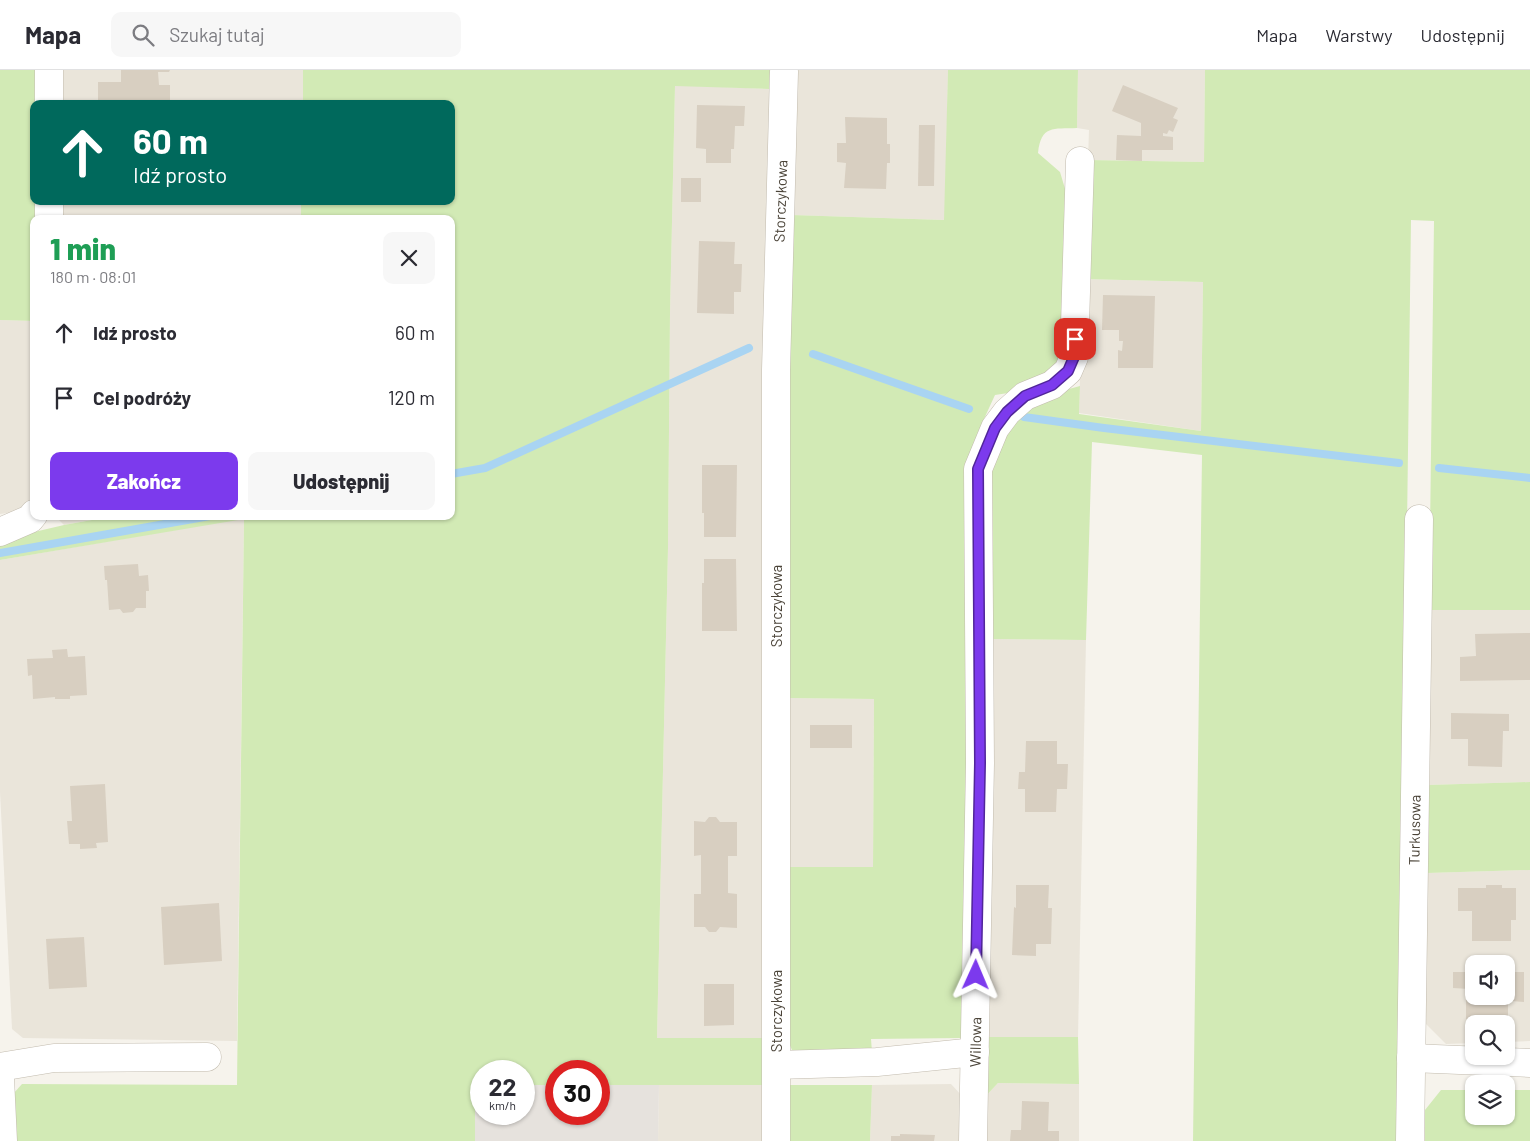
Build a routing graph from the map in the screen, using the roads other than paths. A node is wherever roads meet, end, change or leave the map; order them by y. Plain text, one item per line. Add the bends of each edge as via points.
1 (49, 70) edge
2 (784, 72) dead end
3 (49, 100) edge
4 (1080, 161) dead end
5 (30, 519) edge
6 (1420, 519) dead end
7 (0, 532) edge
8 (975, 1052) junction
9 (207, 1057) dead end
10 (1411, 1058) junction
11 (1530, 1063) edge
12 (776, 1065) junction
13 (0, 1067) edge
14 (0, 1078) edge
15 (3, 1141) edge
16 (776, 1141) edge
17 (973, 1141) edge
18 (1410, 1141) edge

1 - 3 street
2 - 12 street, Storczykowa via 776,370
4 - 8 street, Willowa via 1074,357 1068,371 1052,385 1025,396 1007,412 995,428 978,469 980,763
5 - 7 street
6 - 10 street, Turkusowa
8 - 12 street via 877,1062
8 - 17 street, Willowa
9 - 13 street via 54,1058
10 - 11 street
10 - 18 street, Turkusowa
12 - 16 street, Storczykowa
14 - 15 street

